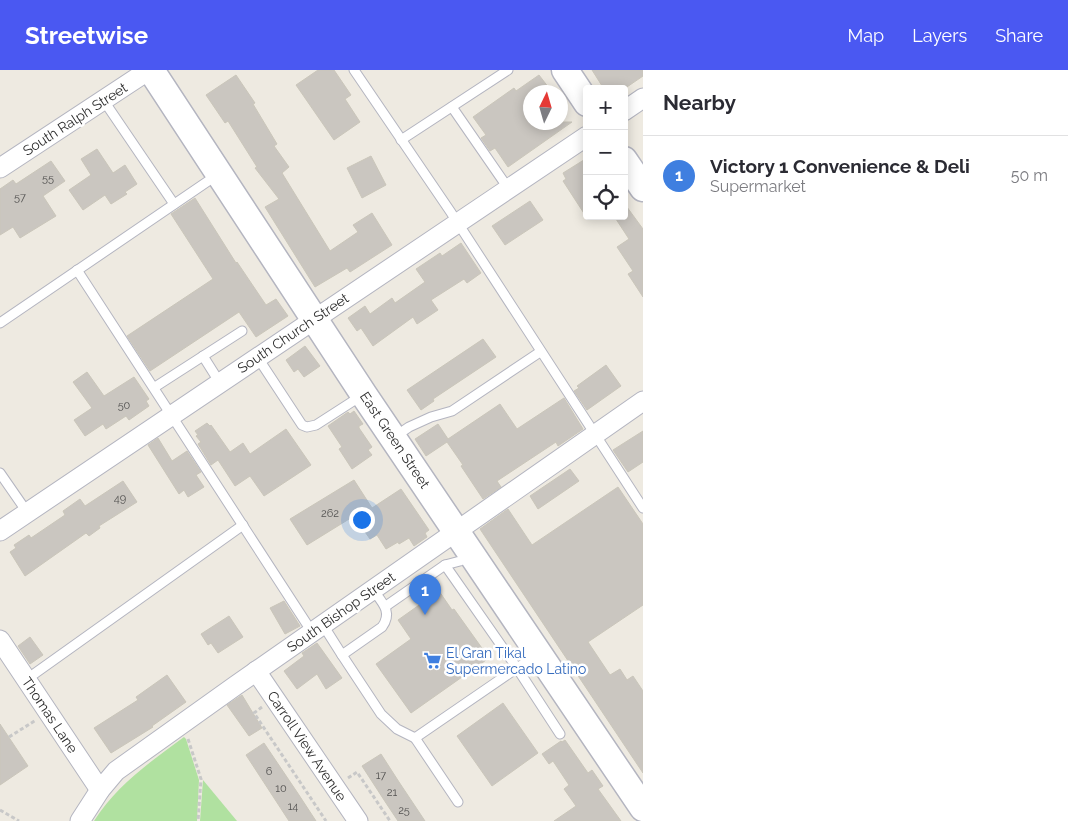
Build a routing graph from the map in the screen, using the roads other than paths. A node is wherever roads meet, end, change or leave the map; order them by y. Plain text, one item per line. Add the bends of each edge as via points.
1 (150, 70) edge
2 (354, 70) edge
3 (508, 70) edge
4 (565, 70) edge
5 (583, 97) edge
6 (643, 98) edge
7 (104, 101) junction
8 (452, 107) junction
9 (628, 108) edge
10 (583, 139) edge
11 (401, 140) junction
12 (628, 166) edge
13 (0, 168) edge
14 (219, 173) junction
15 (508, 188) junction
16 (643, 188) edge
17 (174, 204) junction
18 (457, 223) junction
19 (77, 270) junction
20 (314, 318) junction
21 (0, 323) edge
22 (242, 331) dead end
23 (540, 352) junction
24 (203, 356) junction
25 (258, 358) junction
26 (220, 383) junction
27 (155, 388) junction
28 (364, 395) junction
29 (643, 402) edge
30 (172, 416) junction
31 (594, 434) junction
32 (393, 437) junction
33 (0, 473) edge
34 (643, 508) edge
35 (27, 512) junction
36 (243, 525) junction
37 (0, 531) edge
38 (456, 531) junction
39 (471, 553) junction
40 (445, 565) junction
41 (373, 590) junction
42 (386, 606) junction
43 (317, 628) junction
44 (0, 640) edge
45 (539, 653) junction
46 (342, 655) junction
47 (517, 668) junction
48 (256, 670) junction
49 (26, 679) junction
50 (560, 734) dead end
51 (416, 738) junction
52 (100, 790) junction
53 (458, 802) dead end
54 (643, 808) edge
55 (80, 821) edge
56 (358, 821) edge

1 - 7 street, South Ralph Street
1 - 14 street, East Green Street
2 - 11 lane
3 - 8 lane
4 - 5 street
6 - 9 street
7 - 13 street, South Ralph Street
7 - 17 lane
8 - 11 lane
8 - 15 lane
10 - 15 street, South Church Street
11 - 18 lane
12 - 16 street
14 - 17 lane
14 - 20 street, East Green Street
15 - 18 street, South Church Street
17 - 19 lane
18 - 20 street, South Church Street
18 - 23 lane
19 - 21 lane
19 - 27 lane
20 - 25 street, South Church Street
20 - 28 street, East Green Street
22 - 24 lane
23 - 31 lane
23 - 32 lane via 452,411 431,417
24 - 26 lane
24 - 27 lane
25 - 26 street, South Church Street
25 - 28 lane via 298,422 307,427 316,425
26 - 30 street, South Church Street
27 - 30 lane
28 - 32 street, East Green Street
29 - 31 street, South Bishop Street
30 - 35 street, South Church Street
30 - 36 lane
31 - 34 lane
31 - 38 street, South Bishop Street
32 - 38 street, East Green Street
33 - 35 lane
35 - 37 street, South Church Street
36 - 43 lane
36 - 49 lane
38 - 39 street, East Green Street
38 - 41 street, South Bishop Street
39 - 40 lane via 460,561
39 - 45 street, East Green Street
40 - 42 lane
40 - 47 lane
41 - 42 lane
41 - 43 street, South Bishop Street
42 - 46 lane via 387,617 382,626
43 - 46 lane
43 - 48 street, South Bishop Street
44 - 49 street, Thomas Lane
45 - 47 lane
45 - 54 street, East Green Street
46 - 51 lane via 381,714 397,729
47 - 50 lane
47 - 51 lane
48 - 52 street, South Bishop Street via 116,771
48 - 56 street, Carroll View Avenue
49 - 52 street, Thomas Lane
51 - 53 lane
52 - 55 street, South Bishop Street

